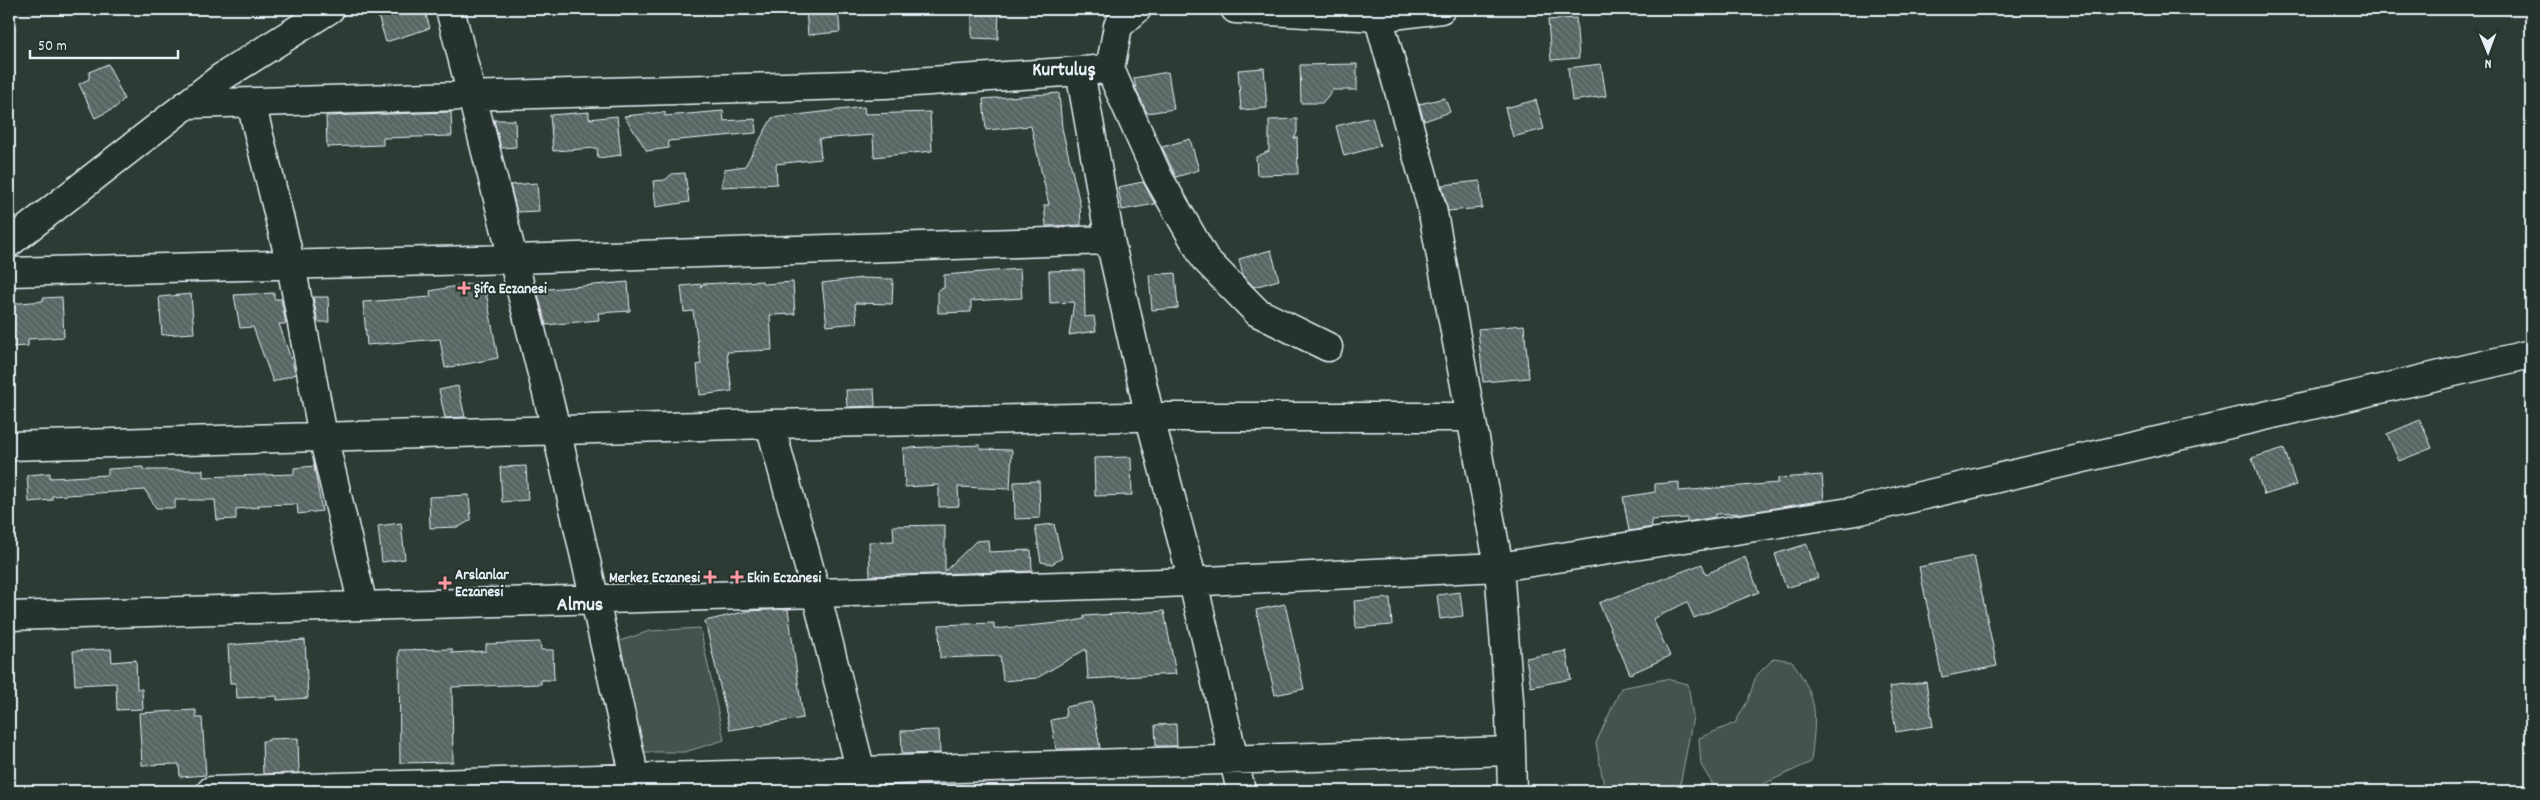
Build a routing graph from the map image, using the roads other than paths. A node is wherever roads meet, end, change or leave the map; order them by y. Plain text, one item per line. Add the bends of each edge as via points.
1 (330, 9) edge
2 (450, 9) edge
3 (1137, 9) edge
4 (1235, 9) edge
5 (1440, 9) edge
6 (1377, 13) edge
7 (1110, 69) junction
8 (1080, 71) junction
9 (472, 95) junction
10 (250, 103) junction
11 (188, 104) junction
12 (1110, 240) junction
13 (9, 243) edge
14 (514, 259) junction
15 (291, 265) junction
16 (9, 272) edge
17 (1328, 347) dead end
18 (2531, 354) edge
19 (1471, 417) junction
20 (1150, 418) junction
21 (770, 424) junction
22 (556, 429) junction
23 (323, 436) junction
24 (9, 446) edge
25 (1499, 566) junction
26 (1193, 582) junction
27 (816, 593) junction
28 (594, 600) junction
29 (363, 606) junction
30 (9, 616) edge
31 (1511, 751) junction
32 (1234, 760) junction
33 (861, 772) junction
34 (823, 783) edge
35 (633, 786) edge
36 (211, 791) edge
37 (1241, 791) edge
38 (1512, 791) edge

1 - 11 street via 222,77
2 - 9 street
3 - 7 street via 1118,26
4 - 6 street
5 - 6 street
6 - 19 street via 1432,208
7 - 8 street
7 - 17 street via 1158,177 1205,259 1257,312
8 - 9 street via 884,84
8 - 12 street
9 - 10 street
9 - 14 street
10 - 11 street
10 - 15 street
11 - 13 street
12 - 14 street
12 - 20 street
14 - 15 street
14 - 22 street
15 - 16 street
15 - 23 street
18 - 25 street via 1856,511
19 - 20 street
19 - 25 street
20 - 21 street
20 - 26 street
21 - 22 street
21 - 27 street
22 - 23 street
22 - 28 street
23 - 24 street
23 - 29 street
25 - 26 street
25 - 31 street
26 - 27 street
26 - 32 street
27 - 28 street
27 - 33 street
28 - 29 street
28 - 35 street via 631,760
29 - 30 street
31 - 32 street
31 - 38 street
32 - 33 street
32 - 37 street
33 - 34 street
34 - 35 street
35 - 36 street

